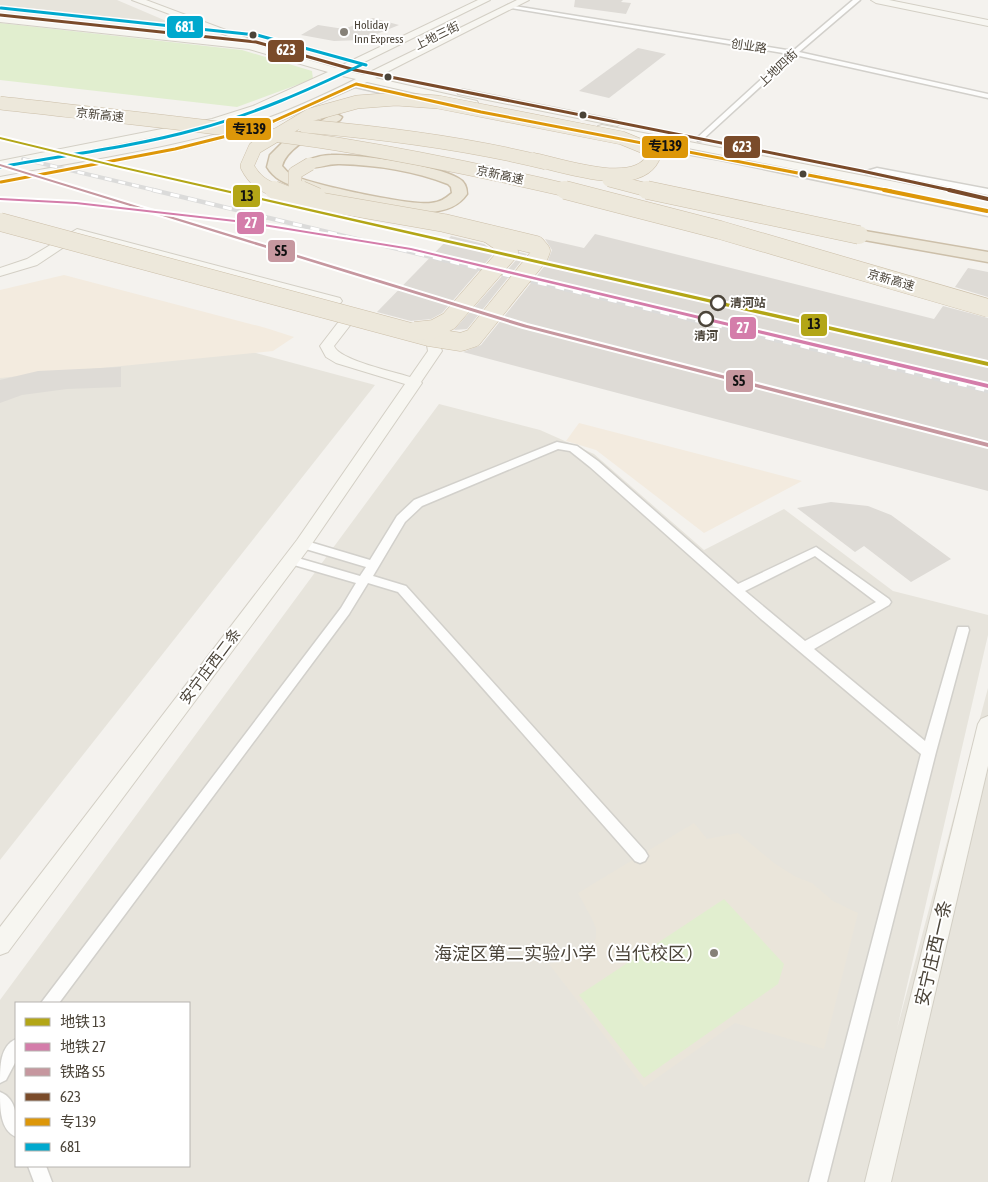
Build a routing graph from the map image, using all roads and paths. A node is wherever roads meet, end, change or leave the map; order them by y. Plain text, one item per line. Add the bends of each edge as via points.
1 (137, 0) edge
2 (524, 0) edge
3 (857, 0) edge
4 (876, 0) edge
5 (915, 0) edge
6 (494, 2) edge
7 (988, 14) edge
8 (0, 15) edge
9 (0, 19) edge
10 (988, 22) edge
11 (206, 25) junction
12 (185, 34) junction
13 (253, 44) junction
14 (794, 53) junction
15 (355, 74) junction
16 (0, 92) edge
17 (988, 96) edge
18 (0, 103) edge
19 (335, 117) dead end
20 (303, 126) junction
21 (701, 139) junction
22 (532, 160) junction
23 (0, 164) edge
24 (0, 170) edge
25 (867, 172) junction
26 (0, 175) edge
27 (0, 180) edge
28 (988, 192) edge
29 (952, 196) junction
30 (988, 199) edge
31 (988, 204) edge
32 (367, 210) junction
33 (988, 212) edge
34 (0, 222) edge
35 (489, 234) junction
36 (988, 257) edge
37 (0, 272) edge
38 (988, 294) edge
39 (988, 308) edge
40 (348, 319) junction
41 (409, 331) junction
42 (414, 383) junction
43 (303, 544) junction
44 (291, 560) junction
45 (373, 565) junction
46 (364, 580) junction
47 (736, 590) junction
48 (963, 630) dead end
49 (804, 648) junction
50 (988, 724) edge
51 (929, 752) junction
52 (640, 856) dead end
53 (0, 945) edge
54 (50, 1002) edge
55 (15, 1048) edge
56 (2, 1065) edge
57 (0, 1101) edge
58 (15, 1126) edge
59 (37, 1167) edge
60 (43, 1182) edge
61 (818, 1182) edge
62 (878, 1182) edge

1 - 11 street
2 - 6 street, 上地三街
3 - 14 street, 上地四街
4 - 10 street
5 - 7 street
6 - 14 street, 创业路
6 - 15 street
6 - 15 street, 上地三街
8 - 12 street
9 - 13 street
11 - 12 street
11 - 13 street
12 - 13 street
13 - 15 street
14 - 17 street, 创业路
14 - 21 street, 上地四街
15 - 21 street via 386,76
15 - 23 street via 215,122
15 - 24 street via 220,125
15 - 26 street via 271,114 225,129 174,142
15 - 27 street via 322,98 278,118 230,134
15 - 29 street via 482,105
15 - 33 street via 468,110
16 - 20 highway, 京新高速, bridge
18 - 39 highway, 京新高速, bridge via 273,134 446,164 622,204
19 - 32 highway, bridge via 277,155 274,167 278,172 305,185 408,207 430,208 450,203 459,194 458,185 439,176 354,160 330,159 310,164 295,173 294,185 300,190
20 - 22 highway, bridge via 446,142
20 - 38 highway, 京新高速, bridge via 477,157 626,191
21 - 25 street
22 - 32 highway, bridge via 619,175 642,171 653,158 644,147 622,138 438,102 396,99 357,102 310,115 255,148 247,166 254,180 268,188 289,196
22 - 36 highway, bridge via 656,193 859,235
25 - 28 street via 877,170
25 - 30 street
29 - 31 street
29 - 33 street
32 - 35 highway, bridge
34 - 41 highway, bridge
35 - 41 highway, bridge via 509,252 449,321 434,329
35 - 41 highway, bridge via 518,241 525,247 526,256 461,331 448,337 429,337
37 - 40 street via 32,262 77,233 335,301 330,306
40 - 42 street via 327,346 328,352 344,361
40 - 42 street, 安宁庄西二条 via 433,343 435,351
42 - 43 street, 安宁庄西二条
43 - 44 street, 安宁庄西二条
43 - 45 street
44 - 46 street
44 - 53 street, 安宁庄西二条
45 - 46 street
45 - 47 street via 401,519 418,503 527,456 564,445 594,464
46 - 52 street via 402,589
46 - 54 street via 339,619
47 - 49 street
47 - 49 street via 816,551 885,602
48 - 51 street
49 - 51 street
50 - 62 street, 安宁庄西一条
51 - 61 street
55 - 56 street
57 - 58 street
59 - 60 street

